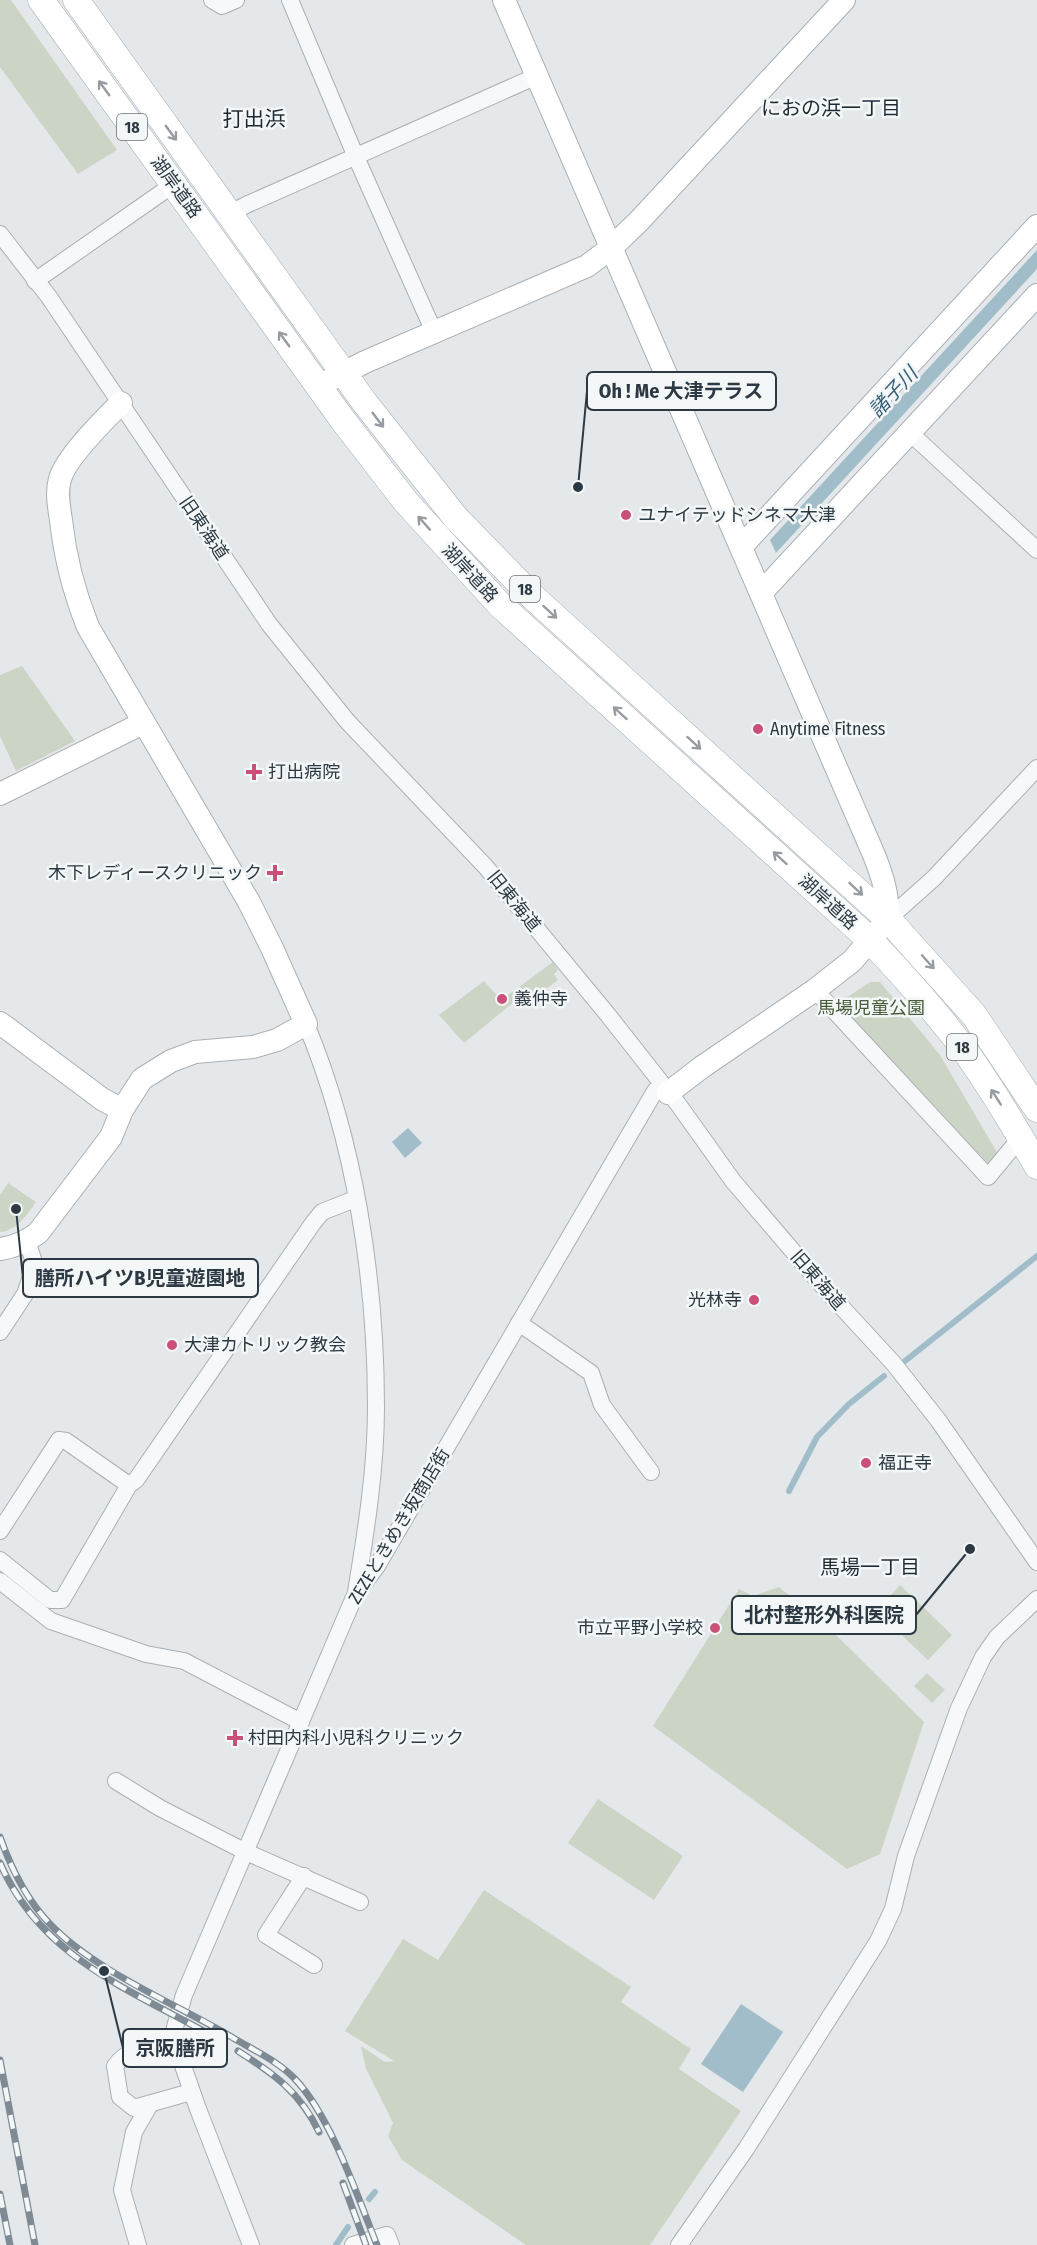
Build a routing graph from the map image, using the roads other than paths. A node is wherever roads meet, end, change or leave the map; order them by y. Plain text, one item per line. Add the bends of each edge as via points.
1 (41, 0) edge
2 (76, 0) edge
3 (212, 0) edge
4 (236, 0) edge
5 (290, 0) edge
6 (504, 0) edge
7 (844, 0) edge
8 (537, 76) junction
9 (356, 157) junction
10 (174, 184) junction
11 (229, 214) junction
12 (1037, 226) edge
13 (0, 234) edge
14 (611, 248) junction
15 (35, 280) junction
16 (1037, 295) edge
17 (434, 332) junction
18 (343, 373) junction
19 (318, 386) junction
20 (121, 403) junction
21 (909, 432) junction
22 (741, 547) junction
23 (1037, 549) edge
24 (761, 593) junction
25 (143, 723) junction
26 (1037, 768) edge
27 (0, 794) edge
28 (888, 919) junction
29 (870, 940) junction
30 (815, 990) junction
31 (0, 1023) edge
32 (306, 1024) junction
33 (665, 1089) junction
34 (1037, 1109) edge
35 (122, 1110) junction
36 (1020, 1137) junction
37 (1037, 1166) edge
38 (356, 1199) junction
39 (27, 1241) junction
40 (0, 1249) edge
41 (519, 1323) junction
42 (0, 1332) edge
43 (651, 1472) dead end
44 (129, 1485) junction
45 (0, 1531) edge
46 (0, 1560) edge
47 (1037, 1562) edge
48 (0, 1581) edge
49 (355, 1595) junction
50 (1037, 1599) edge
51 (301, 1722) junction
52 (116, 1781) dead end
53 (246, 1852) junction
54 (304, 1876) junction
55 (360, 1902) dead end
56 (314, 1965) dead end
57 (176, 2033) junction
58 (191, 2092) junction
59 (120, 2097) junction
60 (149, 2106) junction
61 (134, 2132) junction
62 (138, 2245) edge
63 (251, 2245) edge
64 (353, 2245) edge
65 (391, 2245) edge
66 (679, 2245) edge

10 -> 1 main road, 湖岸道路 / 18
2 -> 11 main road, 湖岸道路 / 18
3 - 4 street via 222,6
5 - 9 street
6 - 8 street
7 - 14 street
8 - 9 street
8 - 14 street
9 - 11 street
9 - 17 street
10 - 15 street
19 -> 10 main road, 湖岸道路 / 18
11 - 18 main road, 湖岸道路 / 18
12 - 22 street
13 - 15 street, 旧東海道
14 - 17 street via 587,266
14 - 22 street
15 - 20 street, 旧東海道
16 - 21 street
17 - 18 street
18 - 19 street
18 -> 28 main road, 湖岸道路 / 18 via 416,470 497,561
29 -> 19 main road, 湖岸道路 / 18 via 501,605 406,502
20 - 25 street via 69,462 60,478 58,499 64,550 88,627
20 - 33 street, 旧東海道 via 269,624 347,721 485,866
21 - 23 street
21 - 24 street
22 - 24 street
24 - 28 street via 885,883
25 - 27 street
25 - 32 street via 249,902
26 - 28 street via 934,878
28 - 29 street
28 -> 34 main road, 湖岸道路 / 18 via 974,1015
29 - 30 street
36 -> 29 main road, 湖岸道路 / 18 via 959,1042
30 - 33 street
30 - 36 street via 988,1177
31 - 35 street
32 - 35 street via 254,1047 195,1052 171,1061 142,1079
32 - 38 street via 344,1142
33 - 41 street, ZEZEときめき坂商店街 via 655,1091
33 - 47 street, 旧東海道 via 734,1181 894,1364
35 - 39 street via 111,1137 38,1233
36 - 37 main road, 湖岸道路 / 18
38 - 44 street via 322,1212 313,1223
38 - 49 street via 371,1305 376,1406 368,1522
39 - 40 street
39 - 42 street via 35,1266 25,1294
41 - 43 street via 591,1373 602,1405
41 - 49 street, ZEZEときめき坂商店街 via 383,1557
44 - 45 street via 59,1440
44 - 46 street via 62,1600 50,1600
48 - 51 street via 51,1621 146,1654 184,1662
49 - 51 street, ZEZEときめき坂商店街
50 - 66 street via 997,1637 959,1708 879,1941 746,2149
51 - 53 street, ZEZEときめき坂商店街
52 - 53 street
53 - 54 street
53 - 57 street, ZEZEときめき坂商店街 via 184,1995
54 - 55 street
54 - 56 street via 266,1935
57 - 58 street
57 - 59 street via 120,2059 115,2066
58 - 60 street
58 - 63 street
59 - 60 street via 134,2108
59 - 61 street
60 - 61 street
61 - 62 street via 122,2190
64 - 65 street via 387,2235

